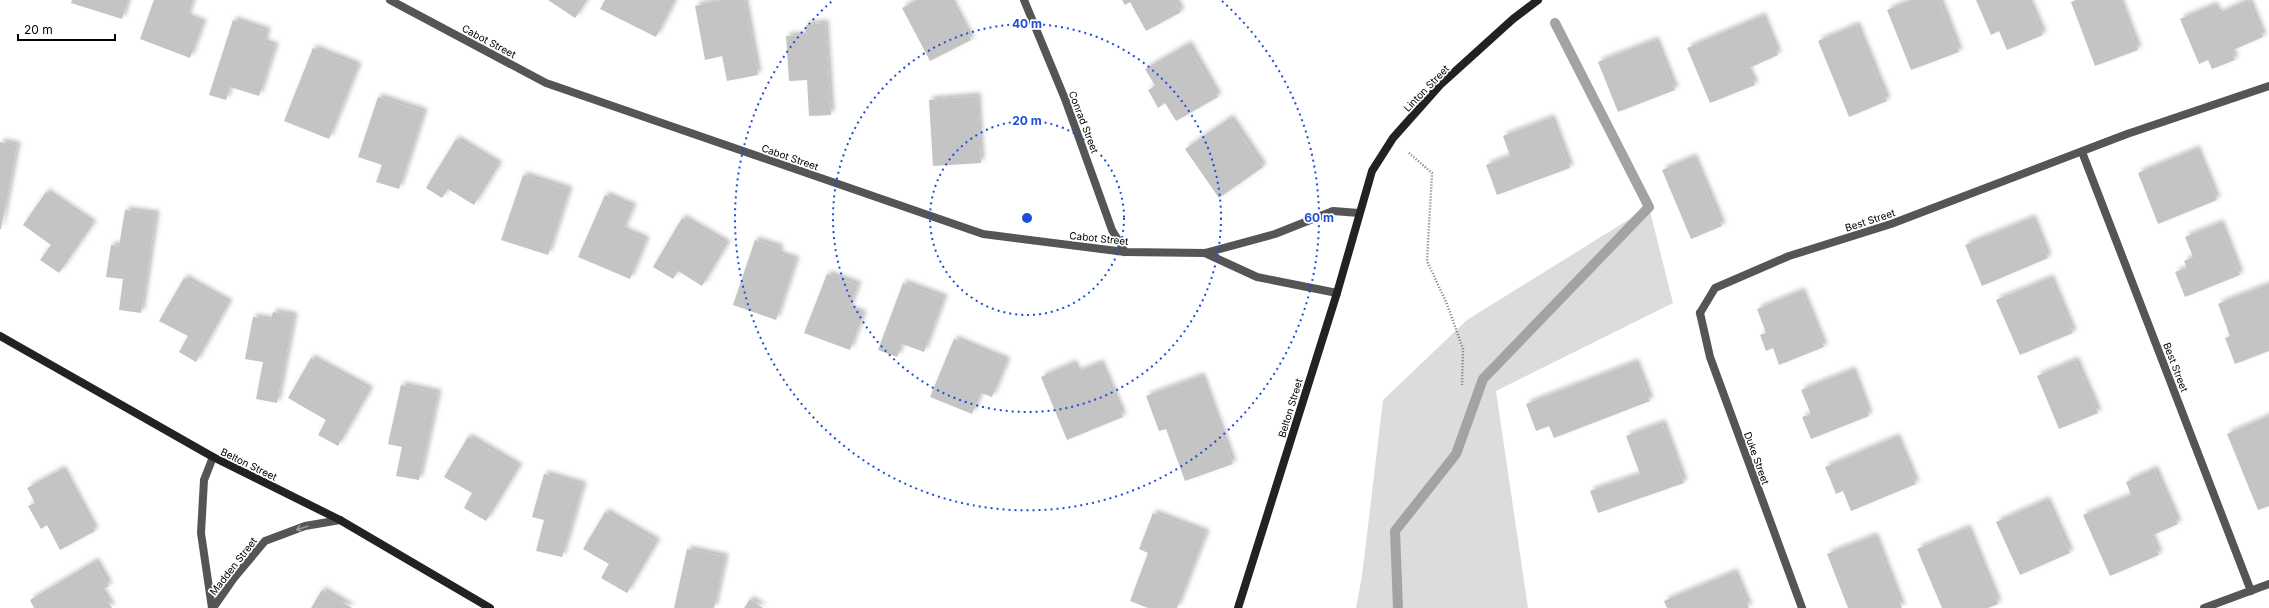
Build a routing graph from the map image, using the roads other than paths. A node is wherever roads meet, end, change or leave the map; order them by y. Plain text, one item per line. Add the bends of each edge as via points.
1 (390, 0) edge
2 (1024, 0) edge
3 (1538, 0) edge
4 (2269, 86) edge
5 (2082, 152) junction
6 (1360, 213) junction
7 (1124, 252) junction
8 (1205, 253) junction
9 (1337, 292) junction
10 (1700, 313) joint
11 (0, 336) edge
12 (213, 457) junction
13 (340, 520) junction
14 (2269, 584) edge
15 (2251, 591) junction
16 (213, 608) edge
17 (490, 608) edge
18 (1238, 608) edge
19 (1802, 608) edge
20 (2204, 608) edge

1 - 7 street, Cabot Street via 546,83 983,234
2 - 7 street, Conrad Street via 1065,100 1112,230
3 - 6 street, Linton Street via 1513,19 1440,85 1393,138 1372,171
4 - 5 street, Best Street
5 - 10 street, Best Street via 1891,224 1789,256 1715,288
5 - 15 street, Best Street
6 - 8 street, Cabot Street via 1333,211 1275,234
6 - 9 street, Belton Street
7 - 8 street, Cabot Street
8 - 9 street, Cabot Street via 1257,277
9 - 18 street, Belton Street
10 - 19 street, Duke Street via 1712,364
11 - 12 street, Belton Street
12 - 13 street, Belton Street
12 - 16 street, Madden Street via 204,480 201,534
13 -> 16 street, Madden Street via 305,526 265,541
13 - 17 street, Belton Street
14 - 15 street
15 - 20 street

